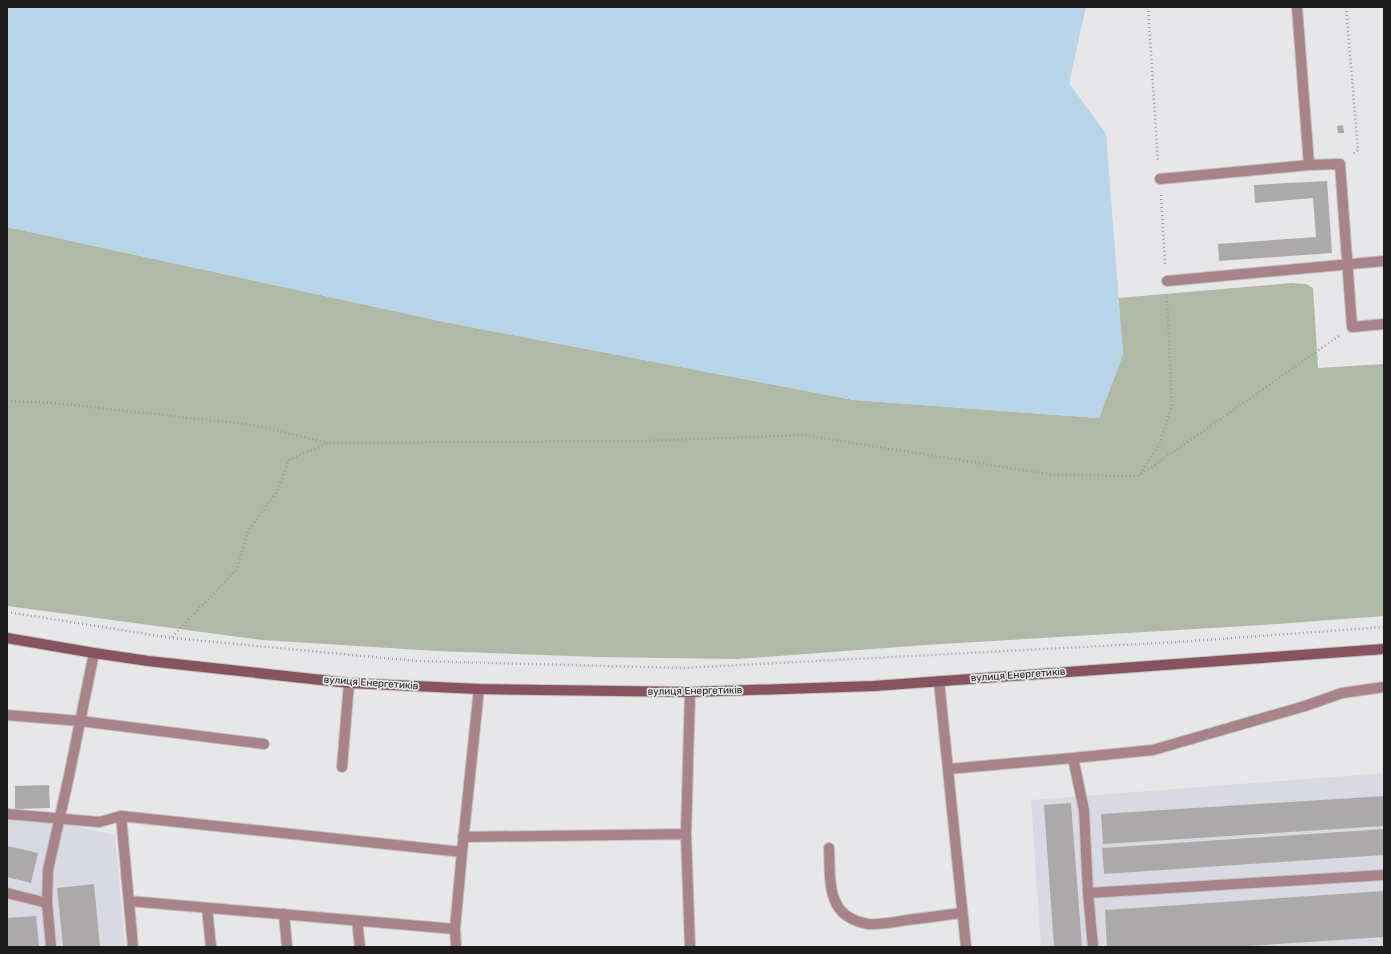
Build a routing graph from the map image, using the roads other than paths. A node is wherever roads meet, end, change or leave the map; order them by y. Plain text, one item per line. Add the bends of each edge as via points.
1 (1296, 7) edge
2 (1309, 165) junction
3 (1160, 179) road end
4 (1384, 261) edge
5 (1348, 264) junction
6 (1167, 281) road end
7 (1384, 324) edge
8 (7, 638) edge
9 (1384, 649) edge
10 (94, 653) junction
11 (939, 681) junction
12 (349, 683) junction
13 (1384, 687) edge
14 (479, 688) junction
15 (690, 692) junction
16 (7, 715) edge
17 (80, 722) junction
18 (264, 744) dead end
19 (1073, 758) junction
20 (342, 767) dead end
21 (948, 769) junction
22 (7, 814) edge
23 (121, 816) junction
24 (59, 818) junction
25 (686, 834) junction
26 (463, 837) junction
27 (829, 848) dead end
28 (462, 852) junction
29 (1384, 875) edge
30 (7, 893) edge
31 (1088, 893) junction
32 (129, 901) junction
33 (47, 903) junction
34 (207, 908) junction
35 (962, 912) junction
36 (284, 914) junction
37 (357, 921) junction
38 (455, 929) junction
39 (51, 947) edge
40 (133, 947) edge
41 (211, 947) edge
42 (287, 947) edge
43 (360, 947) edge
44 (456, 947) edge
45 (690, 947) edge
46 (966, 947) edge
47 (1093, 947) edge

1 - 2 lane
2 - 3 lane
2 - 5 lane via 1340,164
4 - 5 lane
5 - 6 lane
5 - 7 lane via 1352,327
8 - 10 main road, вулиця Енергетиків
9 - 11 main road, вулиця Енергетиків
10 - 12 main road, вулиця Енергетиків
10 - 17 lane
11 - 15 main road, вулиця Енергетиків via 874,686
11 - 21 lane
12 - 14 main road, вулиця Енергетиків
12 - 20 lane
13 - 19 lane via 1342,693 1153,750
14 - 15 main road, вулиця Енергетиків
14 - 26 lane
15 - 25 lane
16 - 17 lane
17 - 18 lane
17 - 24 lane
19 - 21 lane
19 - 31 lane via 1084,810
21 - 35 lane
22 - 24 lane
23 - 24 lane via 99,822
23 - 28 lane
23 - 32 lane
24 - 33 lane via 48,870
25 - 26 lane
25 - 45 lane
26 - 28 lane
27 - 35 lane via 833,894 844,914 854,920 868,924 886,923
28 - 38 lane
29 - 31 lane
30 - 33 lane
31 - 47 lane
32 - 34 lane
32 - 40 lane
33 - 39 lane
34 - 36 lane
34 - 41 lane
35 - 46 lane
36 - 37 lane
36 - 42 lane
37 - 38 lane
37 - 43 lane
38 - 44 lane

